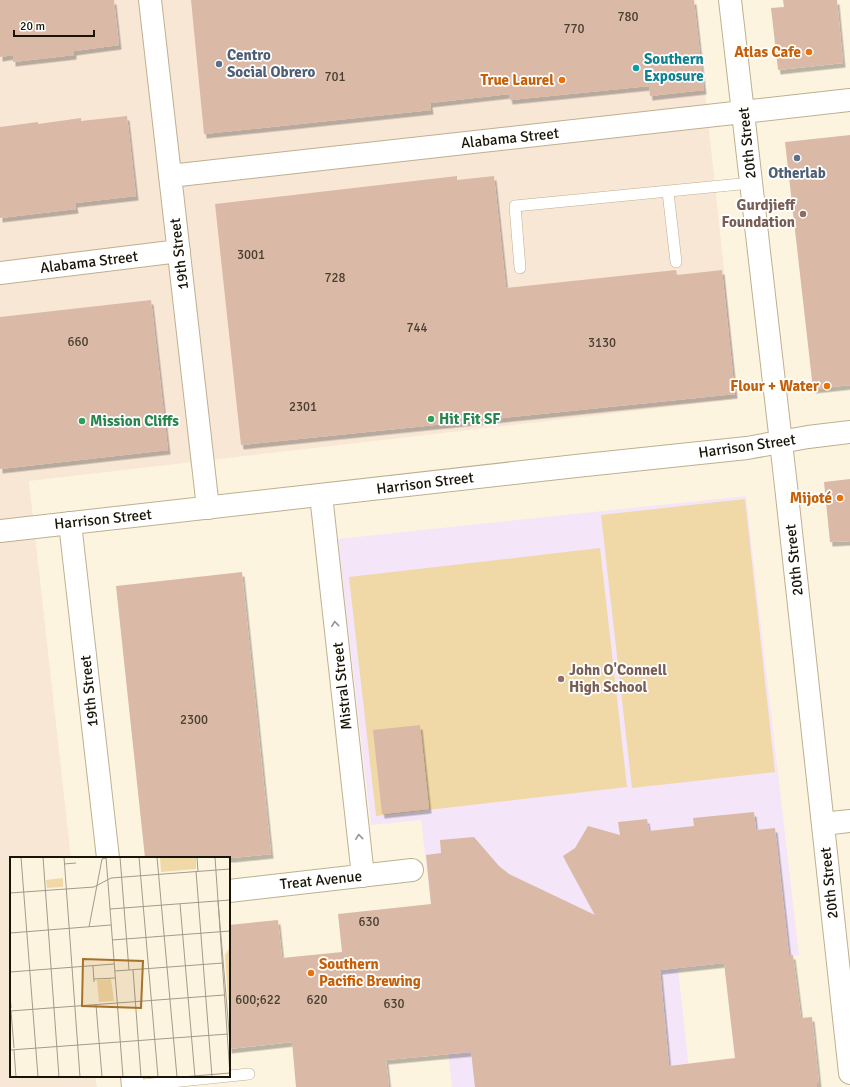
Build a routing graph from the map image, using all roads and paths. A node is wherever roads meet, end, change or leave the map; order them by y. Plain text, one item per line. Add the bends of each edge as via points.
1 (150, 0) edge
2 (730, 0) edge
3 (850, 100) edge
4 (744, 112) junction
5 (170, 176) junction
6 (751, 183) junction
7 (668, 192) junction
8 (178, 251) junction
9 (676, 262) dead end
10 (520, 268) dead end
11 (0, 273) edge
12 (850, 432) edge
13 (781, 442) junction
14 (321, 495) junction
15 (208, 508) junction
16 (70, 523) junction
17 (0, 531) edge
18 (850, 821) edge
19 (823, 824) junction
20 (108, 857) edge
21 (412, 870) dead end
22 (363, 876) junction
23 (230, 891) edge
24 (850, 1073) edge
25 (249, 1074) dead end
26 (230, 1075) edge
27 (210, 1077) edge
28 (133, 1083) edge

1 - 5 street, 19th Street
2 - 4 street, 20th Street
3 - 4 street, Alabama Street
4 - 5 street, Alabama Street
4 - 6 street, 20th Street
5 - 8 street, 19th Street
6 - 7 lane
6 - 13 street, 20th Street
7 - 9 lane
7 - 10 lane via 515,206
8 - 11 street, Alabama Street
8 - 15 street, 19th Street
12 - 13 street, Harrison Street
13 - 14 street, Harrison Street via 747,448
13 - 19 street, 20th Street
14 - 15 street, Harrison Street
22 -> 14 street, Mistral Street
15 - 16 street, Harrison Street
16 - 17 street, Harrison Street
16 - 20 street, 19th Street
18 - 19 street
19 - 24 street, 20th Street
21 - 22 street, Treat Avenue
22 - 23 street, Treat Avenue
25 - 26 lane
27 - 28 lane

